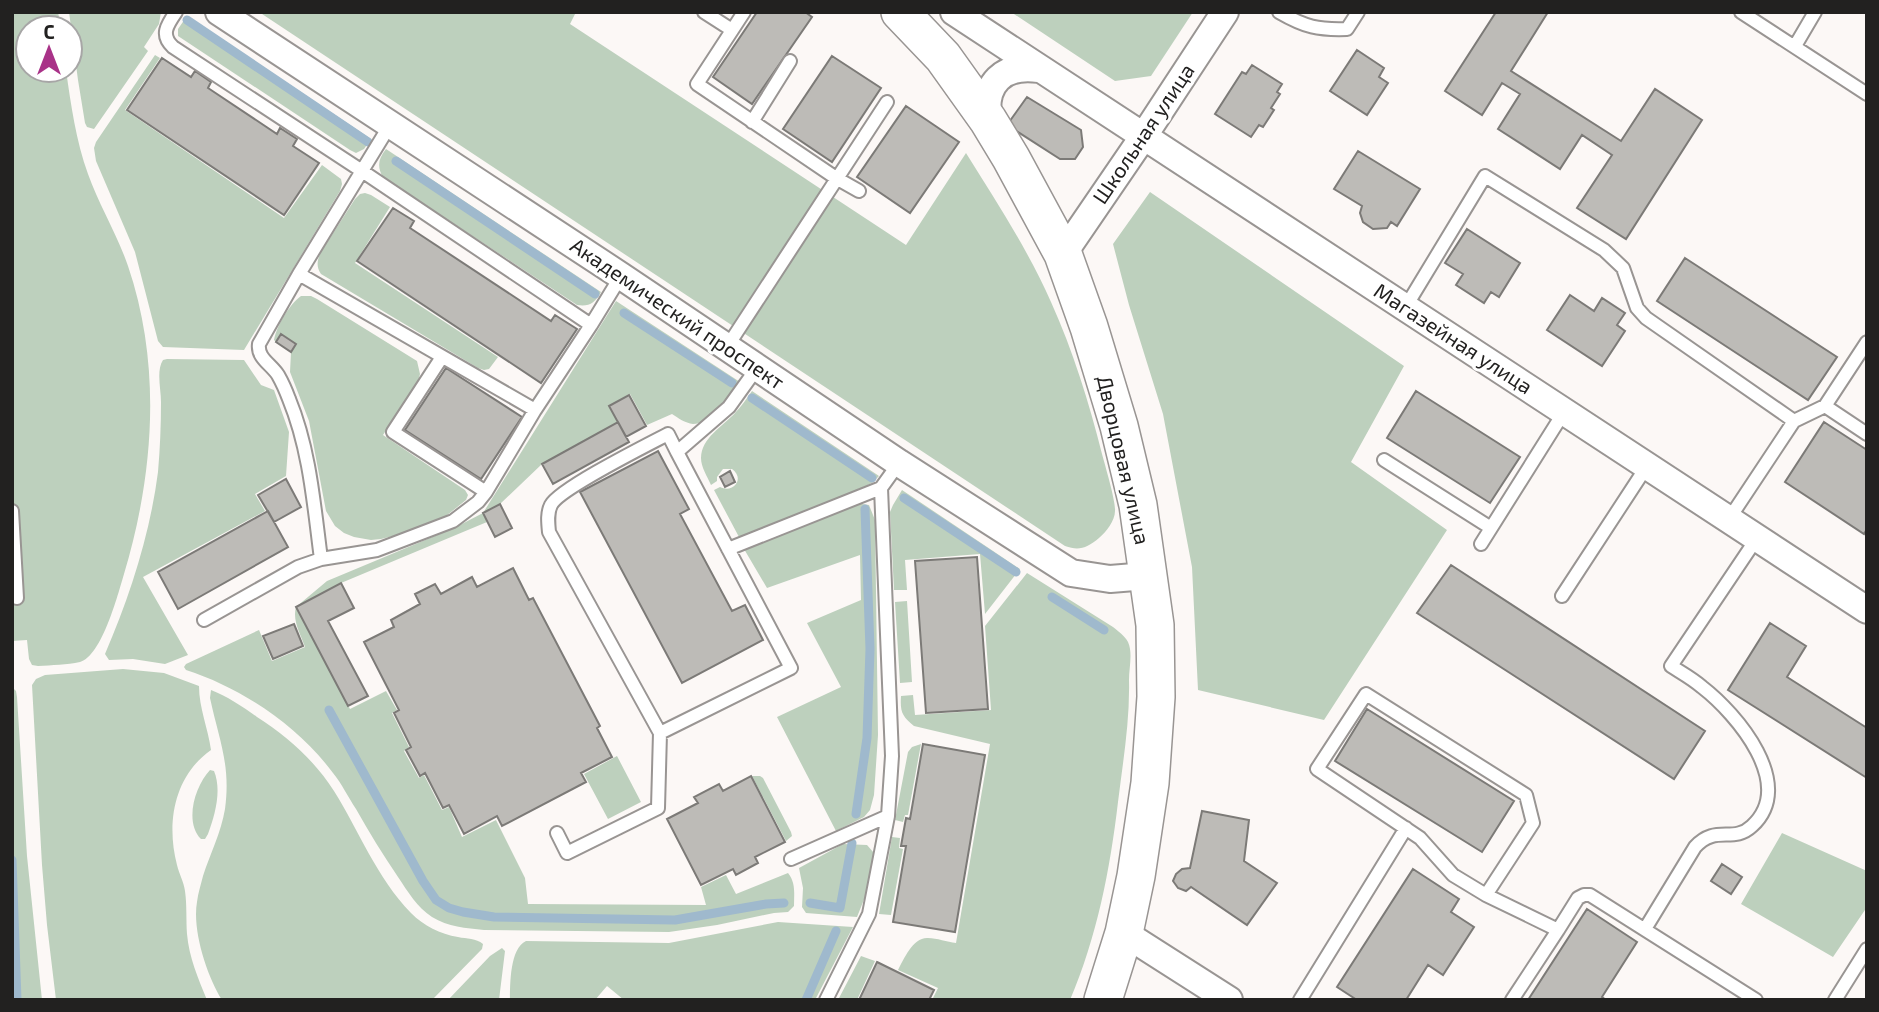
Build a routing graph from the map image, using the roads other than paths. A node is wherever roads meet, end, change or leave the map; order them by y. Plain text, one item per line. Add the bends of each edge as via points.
1 (176, 12) edge
2 (219, 12) edge
3 (704, 12) edge
4 (744, 12) edge
5 (900, 12) edge
6 (954, 12) edge
7 (1225, 12) edge
8 (1279, 12) edge
9 (1358, 12) edge
10 (1741, 12) edge
11 (1815, 12) edge
12 (732, 30) junction
13 (1795, 46) junction
14 (790, 61) dead end
15 (1039, 69) junction
16 (1867, 94) edge
17 (887, 102) dead end
18 (988, 120) junction
19 (752, 122) junction
20 (390, 125) junction
21 (1143, 137) junction
22 (362, 170) junction
23 (836, 178) junction
24 (859, 191) dead end
25 (1063, 254) junction
26 (299, 274) junction
27 (621, 276) junction
28 (1405, 308) junction
29 (591, 325) junction
30 (1867, 342) edge
31 (727, 347) junction
32 (442, 357) junction
33 (757, 368) junction
34 (1825, 406) junction
35 (535, 410) junction
36 (1564, 412) junction
37 (1794, 421) junction
38 (1867, 434) edge
39 (677, 452) junction
40 (1384, 460) dead end
41 (899, 463) junction
42 (1647, 466) junction
43 (881, 488) junction
44 (486, 492) junction
45 (12, 511) edge
46 (1729, 520) junction
47 (1491, 528) junction
48 (1757, 538) junction
49 (1481, 544) dead end
50 (728, 549) junction
51 (321, 559) junction
52 (1147, 576) junction
53 (1562, 596) dead end
54 (17, 598) dead end
55 (1867, 610) edge
56 (204, 620) dead end
57 (660, 733) junction
58 (888, 816) junction
59 (1406, 828) junction
60 (557, 833) dead end
61 (792, 859) dead end
62 (1486, 895) junction
63 (1645, 929) junction
64 (1558, 930) junction
65 (1124, 933) junction
66 (1867, 949) edge
67 (827, 1000) edge
68 (1103, 1000) edge
69 (1229, 1000) edge
70 (1300, 1000) edge
71 (1512, 1000) edge
72 (1756, 1000) edge
73 (1835, 1000) edge

1 - 22 lane via 164,32 173,47
2 - 20 street, Академический проспект
3 - 12 lane
4 - 12 lane
5 - 18 main road, Дворцовая улица via 943,58
6 - 15 street, Магазейная улица
7 - 21 street, Школьная улица
8 - 9 lane via 1300,24 1334,30 1347,29
10 - 13 lane
11 - 13 lane
12 - 19 lane via 697,84
13 - 16 lane
14 - 19 lane
15 - 18 street via 1010,70 998,79 989,91
15 - 21 street, Магазейная улица
17 - 23 lane
18 - 25 main road, Дворцовая улица
19 - 23 lane
20 - 22 lane
20 - 27 street, Академический проспект
21 - 25 street, Школьная улица
21 - 28 street, Магазейная улица
22 - 26 lane
22 - 29 lane
23 - 24 lane
23 - 31 lane
25 - 52 main road, Дворцовая улица via 1119,426 1141,522
26 - 32 lane
26 - 51 lane via 258,350 278,374 300,431
27 - 29 lane
27 - 31 street, Академический проспект
28 - 36 street, Магазейная улица
28 - 37 lane via 1485,176 1604,250 1623,268 1637,308 1646,318
29 - 35 lane
30 - 34 lane
31 - 33 street, Академический проспект
32 - 35 lane
32 - 44 lane via 393,432
33 - 39 lane via 729,407
33 - 41 street, Академический проспект
34 - 37 lane
34 - 38 lane
35 - 44 lane
36 - 42 street, Магазейная улица
36 - 47 lane
37 - 46 lane
39 - 50 lane
39 - 57 lane via 668,434 567,490 552,503 548,516 549,532
40 - 47 lane
41 - 43 lane
41 - 52 street, Академический проспект via 1071,573 1110,579
42 - 46 street, Магазейная улица
42 - 53 lane
43 - 50 lane
43 - 58 lane via 892,756
44 - 51 lane via 453,521 377,550
45 - 54 lane
46 - 48 street, Магазейная улица
47 - 49 lane
48 - 55 street, Магазейная улица
48 - 63 lane via 1671,666 1704,688 1741,726 1760,755 1769,798 1761,818 1749,829 1702,839
50 - 57 lane via 791,668
51 - 56 lane via 298,567
52 - 65 main road, Дворцовая улица via 1155,625 1156,696 1150,783
57 - 60 lane via 658,808 567,853
58 - 61 lane
58 - 67 lane via 869,914
59 - 62 lane via 1453,875
59 - 62 lane via 1317,769 1366,694 1526,795 1533,823
59 - 70 lane
62 - 64 lane
63 - 64 lane via 1584,895
63 - 72 lane
64 - 71 lane
65 - 68 main road, Дворцовая улица
65 - 69 street
66 - 73 lane

